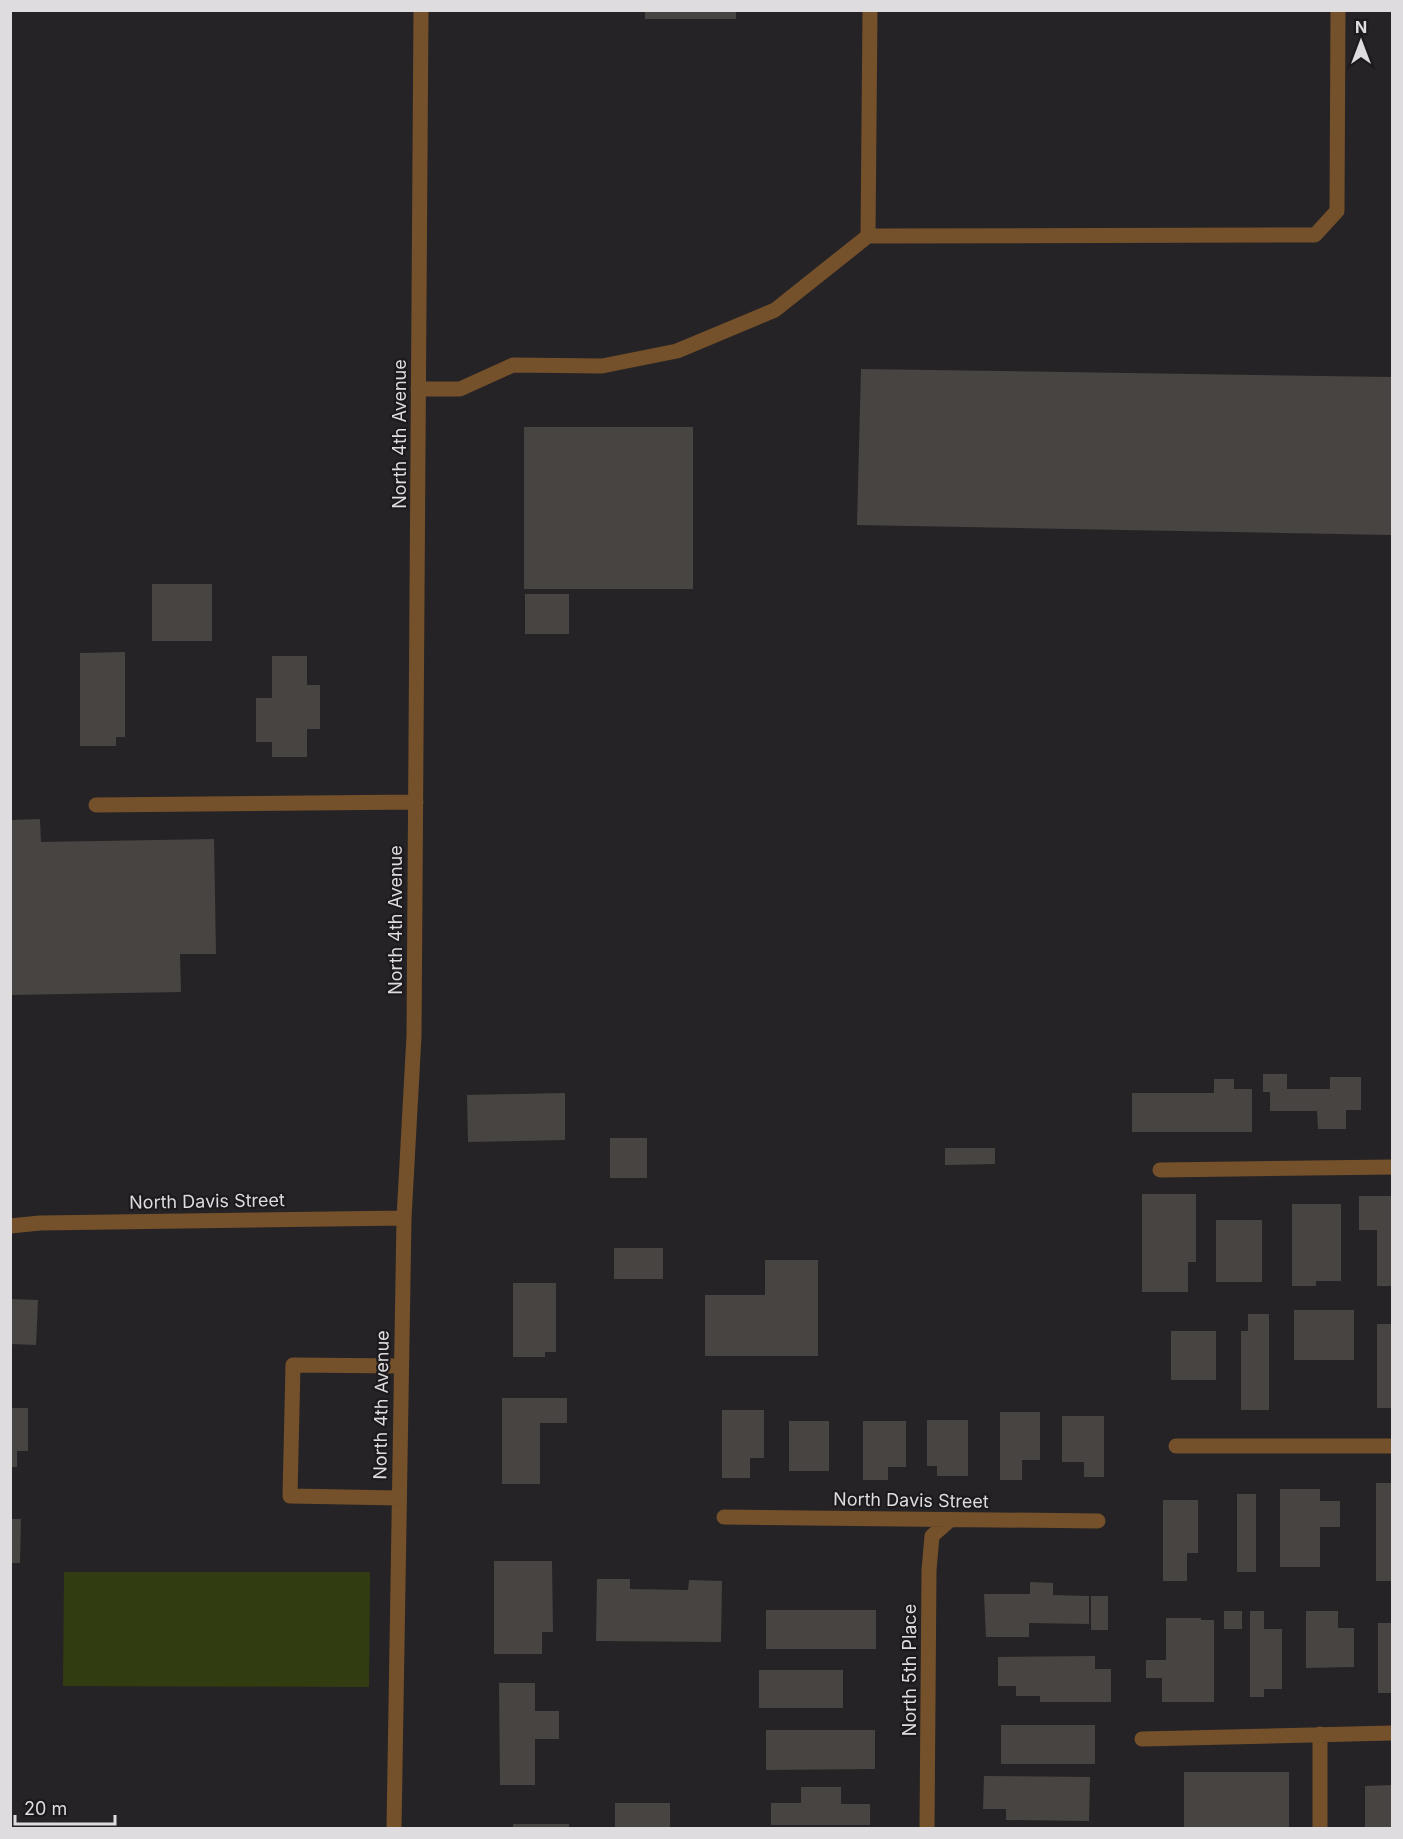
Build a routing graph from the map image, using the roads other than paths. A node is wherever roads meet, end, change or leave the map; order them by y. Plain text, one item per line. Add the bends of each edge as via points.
1 (421, 10) edge
2 (870, 10) edge
3 (1338, 10) edge
4 (868, 236) junction
5 (418, 389) junction
6 (416, 802) junction
7 (96, 805) dead end
8 (1392, 1167) edge
9 (1160, 1170) dead end
10 (404, 1218) junction
11 (10, 1226) edge
12 (401, 1366) junction
13 (1176, 1446) dead end
14 (1392, 1446) edge
15 (399, 1498) junction
16 (724, 1516) dead end
17 (950, 1520) junction
18 (1098, 1521) dead end
19 (1392, 1733) edge
20 (1320, 1734) junction
21 (1142, 1739) dead end
22 (394, 1828) edge
23 (927, 1828) edge
24 (1320, 1828) edge

1 - 5 street, North 4th Avenue
2 - 4 street
3 - 4 street via 1337,211 1315,235
4 - 5 street via 775,310 677,351 602,366 513,365 460,389
5 - 6 street, North 4th Avenue
6 - 7 street
6 - 10 street, North 4th Avenue via 414,1036
8 - 9 street
10 - 11 street, North Davis Street
10 - 12 street, North 4th Avenue
12 - 15 street, North 4th Avenue
12 - 15 street via 293,1365 290,1496
13 - 14 street
15 - 22 street, North 4th Avenue
16 - 17 street, North Davis Street
17 - 18 street, North Davis Street
17 - 23 street, North 5th Place via 932,1536 929,1570
19 - 20 street
20 - 21 street
20 - 24 street

